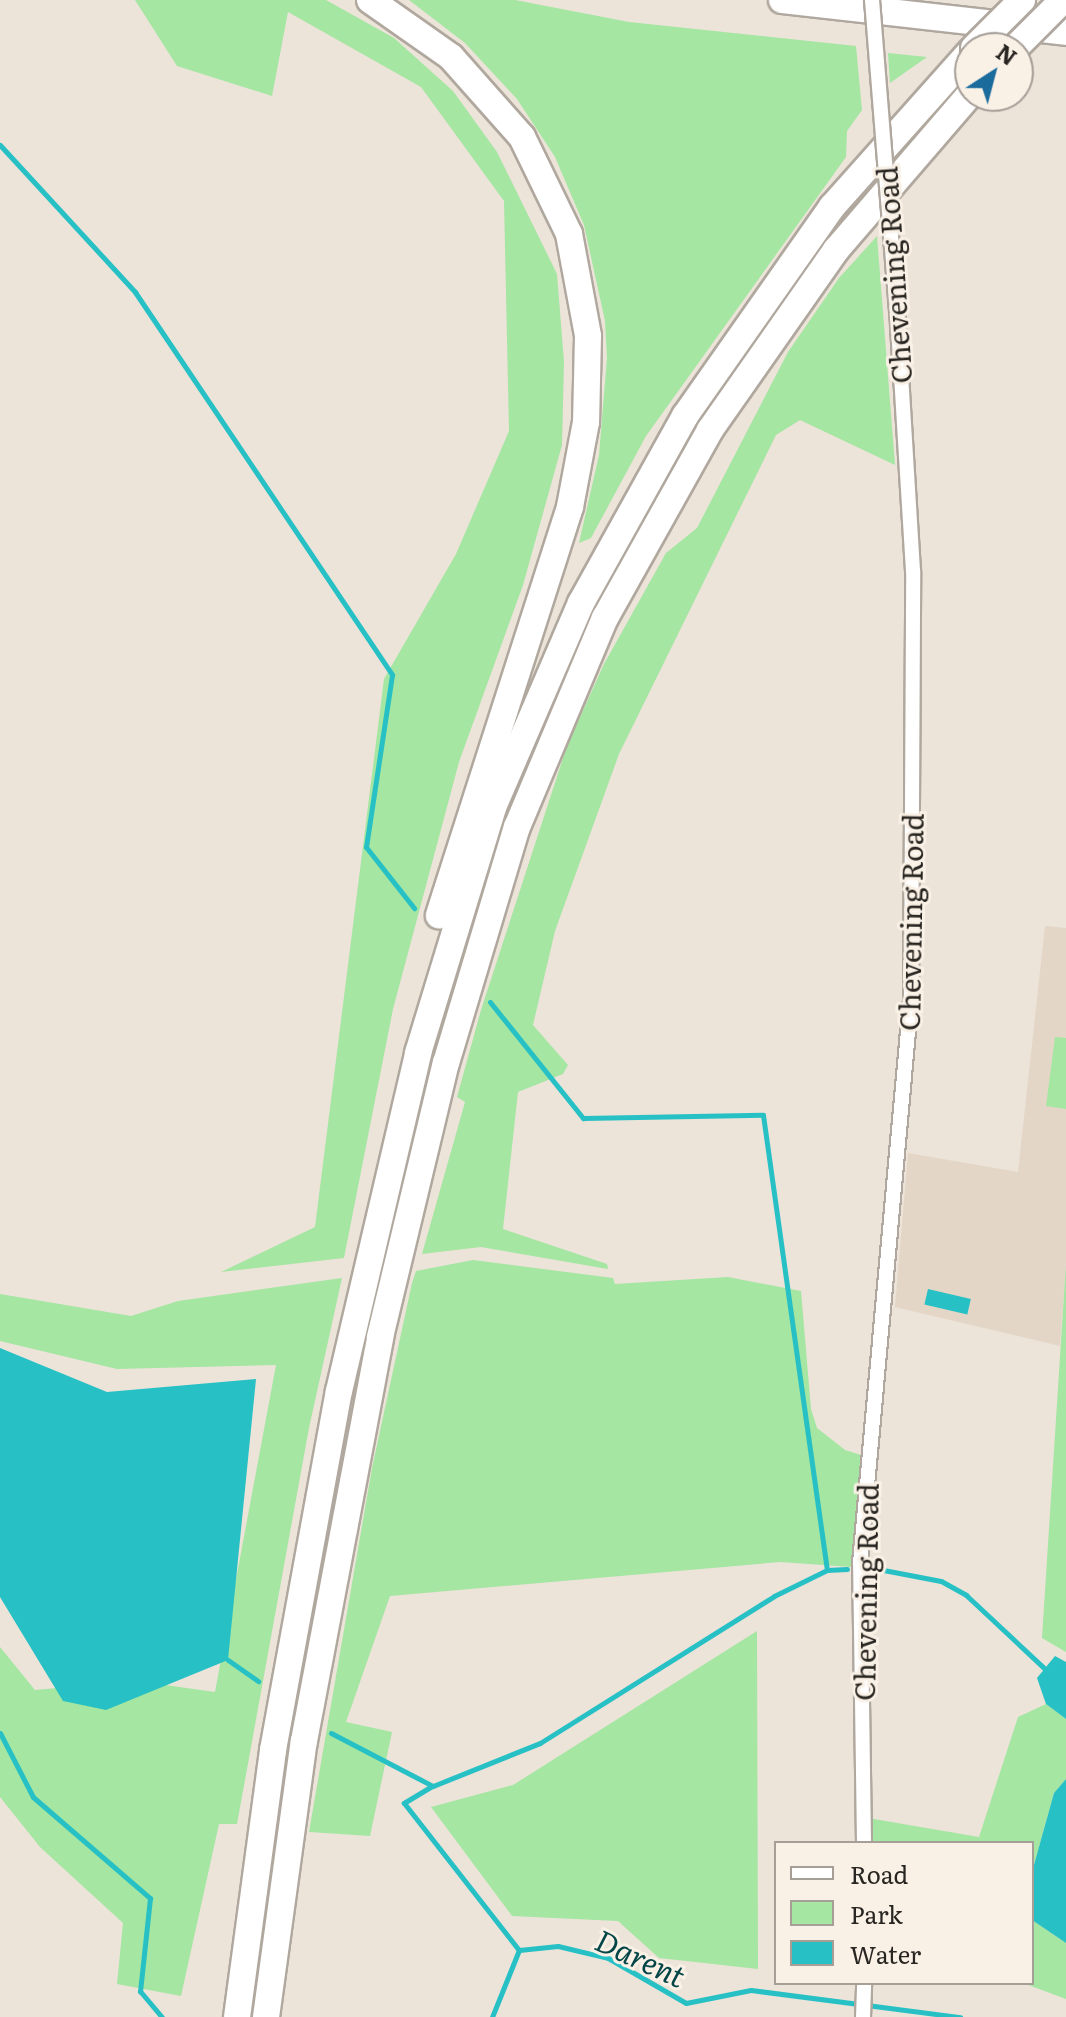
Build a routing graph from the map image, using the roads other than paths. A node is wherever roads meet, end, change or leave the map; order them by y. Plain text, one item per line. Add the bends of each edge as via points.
1 (370, 0) edge
2 (782, 0) edge
3 (872, 0) edge
4 (1022, 0) edge
5 (1063, 0) edge
6 (906, 16) junction
7 (990, 32) edge
8 (1031, 32) edge
9 (1066, 32) edge
10 (1066, 45) edge
11 (954, 69) edge
12 (955, 112) edge
13 (402, 1117) junction
14 (864, 1841) edge
15 (236, 2014) edge
16 (266, 2017) edge

1 - 13 highway via 451,57 522,137 569,234 588,336 586,422 570,507 437,923 410,1029
2 - 6 highway
3 - 14 street, Chevening Road, bridge via 913,571 911,998 860,1563
4 - 7 highway, bridge
5 - 8 highway, bridge
6 - 9 highway
6 - 10 highway
11 - 13 highway via 832,207 756,309 678,427 601,562 494,805 453,927
12 - 16 highway via 836,250 710,430 605,618 517,827 449,1050 380,1337 312,1694
13 - 15 highway via 299,1591

